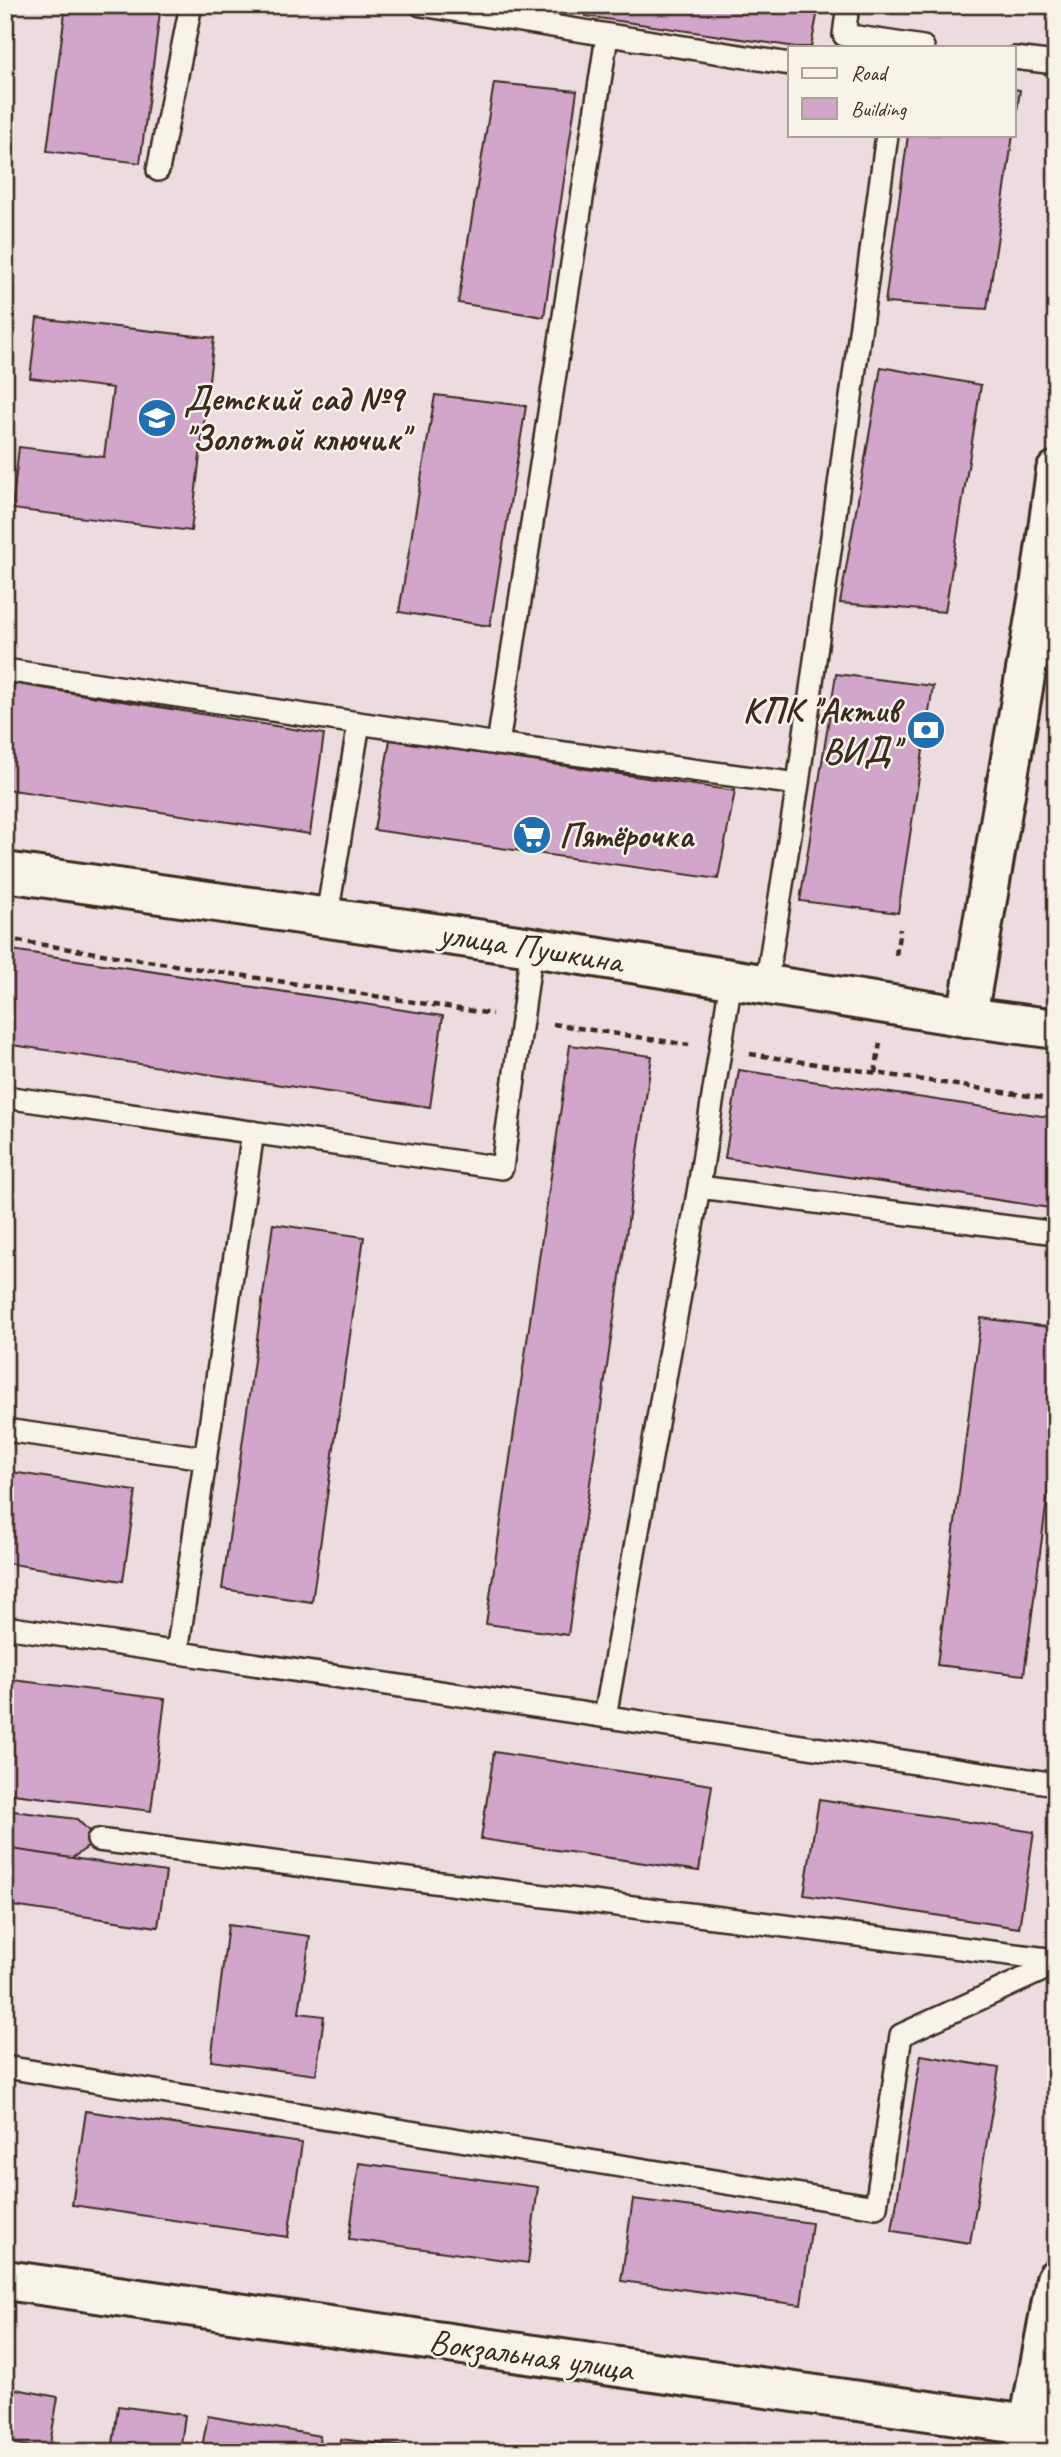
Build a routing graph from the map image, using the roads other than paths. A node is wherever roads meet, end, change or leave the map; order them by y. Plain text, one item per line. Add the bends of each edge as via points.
1 (191, 5) edge
2 (421, 5) edge
3 (848, 5) edge
4 (555, 16) edge
5 (607, 36) junction
6 (843, 41) edge
7 (900, 46) edge
8 (1016, 58) edge
9 (1056, 63) edge
10 (788, 64) edge
11 (887, 136) edge
12 (158, 170) dead end
13 (1056, 471) edge
14 (5, 670) edge
15 (359, 723) junction
16 (498, 744) junction
17 (798, 784) junction
18 (5, 872) edge
19 (327, 916) junction
20 (532, 947) junction
21 (749, 983) junction
22 (967, 1017) junction
23 (1056, 1030) edge
24 (5, 1097) edge
25 (253, 1132) junction
26 (699, 1188) junction
27 (1056, 1233) edge
28 (5, 1430) edge
29 (205, 1458) junction
30 (5, 1627) edge
31 (177, 1653) junction
32 (606, 1717) junction
33 (1056, 1784) edge
34 (99, 1840) dead end
35 (1056, 1962) edge
36 (5, 2067) edge
37 (5, 2280) edge
38 (1056, 2280) edge
39 (1037, 2435) edge

1 - 12 lane
2 - 4 lane
3 - 6 lane
4 - 5 lane
5 - 10 lane
5 - 16 lane
6 - 7 lane
8 - 9 lane
11 - 17 lane
13 - 22 main road
14 - 15 lane
15 - 16 lane
15 - 19 lane
16 - 17 lane
17 - 21 lane
18 - 19 main road, улица Пушкина
19 - 20 main road, улица Пушкина
20 - 21 main road, улица Пушкина
20 - 25 lane via 502,1168
21 - 22 main road, улица Пушкина
21 - 26 lane via 720,1050
22 - 23 main road, улица Пушкина
24 - 25 lane
25 - 29 lane
26 - 27 lane
26 - 32 lane
28 - 29 lane
29 - 31 lane
30 - 31 lane
31 - 32 lane
32 - 33 lane
34 - 35 lane
35 - 36 lane via 901,2035 876,2207
37 - 39 main road, Вокзальная улица
38 - 39 main road

